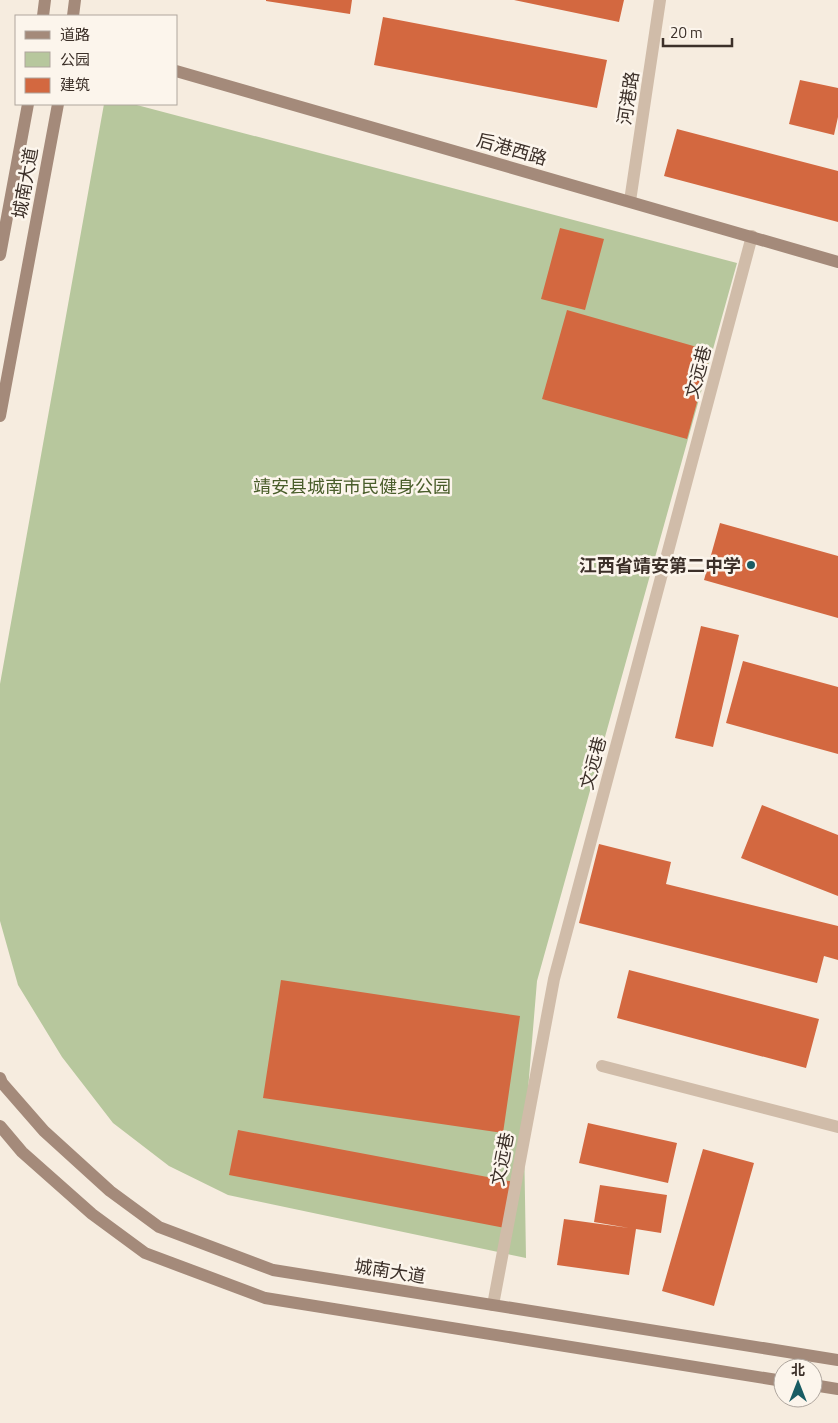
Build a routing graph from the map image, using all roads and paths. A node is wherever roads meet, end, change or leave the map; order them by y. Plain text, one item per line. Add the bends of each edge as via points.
1 (45, 0) edge
2 (76, 0) edge
3 (660, 0) edge
4 (43, 15) edge
5 (73, 15) edge
6 (178, 72) edge
7 (28, 105) edge
8 (58, 105) edge
9 (630, 201) junction
10 (752, 236) junction
11 (0, 255) edge
12 (838, 262) edge
13 (0, 416) edge
14 (602, 1066) dead end
15 (0, 1078) edge
16 (0, 1126) edge
17 (838, 1128) edge
18 (493, 1305) junction
19 (838, 1360) edge
20 (773, 1379) edge
21 (823, 1387) edge
22 (838, 1389) edge

1 - 4 main road
2 - 5 main road
3 - 9 street, 河港路
6 - 9 main road, 后港西路
7 - 11 main road, 城南大道
8 - 13 main road, 城南大道
9 - 10 main road, 后港西路
10 - 12 main road, 后港西路
10 - 18 street, 文远巷 via 554,979
14 - 17 street
15 - 18 main road, 城南大道 via 44,1131 110,1190 159,1226 273,1270
16 - 20 main road via 22,1152 92,1214 145,1253 265,1298
18 - 19 main road, 城南大道
21 - 22 main road

